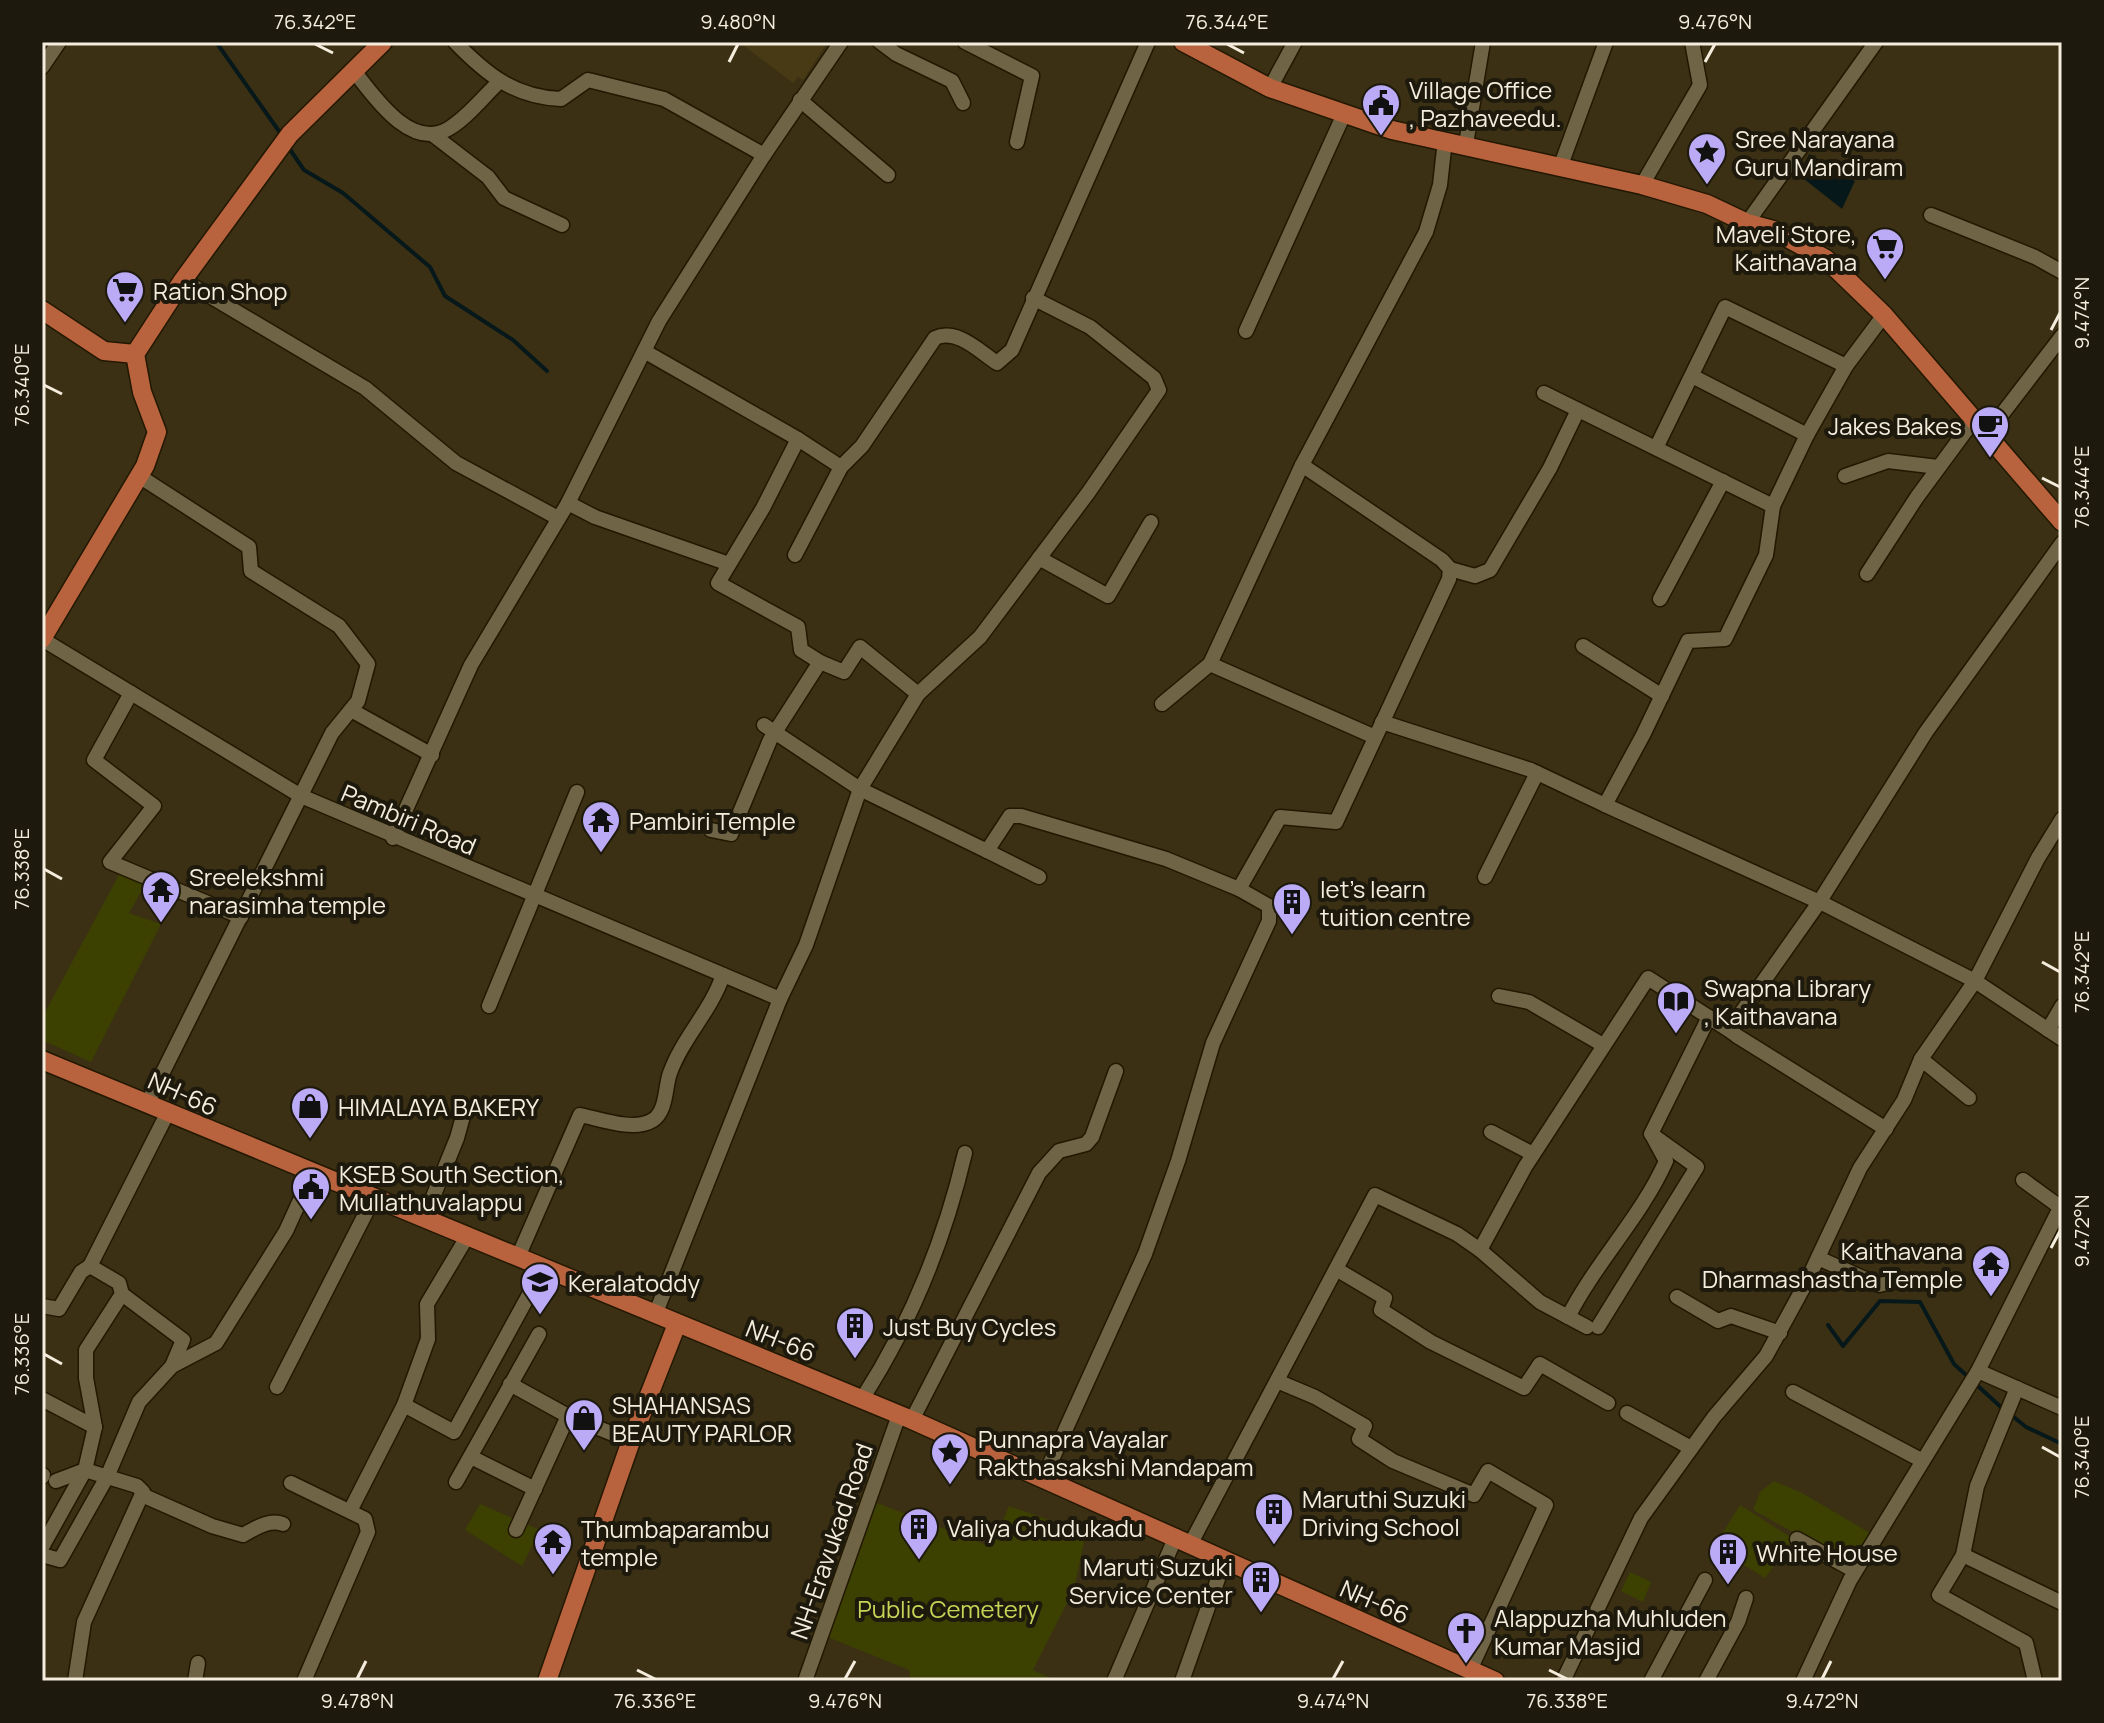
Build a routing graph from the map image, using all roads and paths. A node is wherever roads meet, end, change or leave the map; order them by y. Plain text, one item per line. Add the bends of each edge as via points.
1 (59, 42) edge
2 (383, 42) edge
3 (455, 42) edge
4 (841, 42) edge
5 (880, 42) edge
6 (965, 42) edge
7 (1148, 42) edge
8 (1183, 42) edge
9 (1295, 42) edge
10 (1606, 42) edge
11 (1692, 42) edge
12 (1876, 42) edge
13 (1481, 43) edge
14 (42, 67) edge
15 (354, 71) junction
16 (499, 82) junction
17 (1270, 88) junction
18 (800, 100) junction
19 (963, 103) dead end
20 (1344, 114) junction
21 (432, 134) junction
22 (1445, 140) junction
23 (1017, 142) dead end
24 (1466, 144) junction
25 (764, 155) junction
26 (1561, 165) junction
27 (888, 175) dead end
28 (1642, 185) junction
29 (1931, 215) dead end
30 (1747, 223) junction
31 (562, 225) dead end
32 (2062, 272) edge
33 (183, 280) junction
34 (1033, 298) junction
35 (43, 314) edge
36 (1884, 315) junction
37 (1246, 331) dead end
38 (2062, 336) edge
39 (644, 351) junction
40 (135, 354) junction
41 (1846, 366) junction
42 (1692, 376) junction
43 (1544, 393) dead end
44 (1578, 410) junction
45 (1980, 428) junction
46 (1807, 435) junction
47 (798, 439) junction
48 (1656, 448) junction
49 (1302, 465) junction
50 (841, 467) junction
51 (1938, 467) junction
52 (139, 476) junction
53 (1845, 476) dead end
54 (1723, 481) junction
55 (568, 503) junction
56 (1773, 506) junction
57 (558, 518) junction
58 (1151, 522) dead end
59 (2062, 522) edge
60 (2062, 543) edge
61 (795, 555) dead end
62 (1039, 558) junction
63 (729, 564) junction
64 (1450, 569) junction
65 (1867, 574) dead end
66 (1660, 599) dead end
67 (42, 639) edge
68 (1583, 646) dead end
69 (820, 662) junction
70 (1210, 664) junction
71 (131, 693) junction
72 (918, 694) junction
73 (1662, 696) junction
74 (1162, 704) dead end
75 (351, 710) junction
76 (1382, 722) junction
77 (770, 729) junction
78 (1375, 737) junction
79 (432, 755) junction
80 (1537, 773) junction
81 (860, 789) junction
82 (577, 792) dead end
83 (301, 796) junction
84 (1605, 805) junction
85 (2062, 819) edge
86 (711, 830) dead end
87 (2058, 836) edge
88 (393, 838) junction
89 (987, 851) junction
90 (1039, 877) dead end
91 (1485, 877) dead end
92 (1239, 889) junction
93 (535, 897) junction
94 (1818, 904) junction
95 (241, 917) junction
96 (723, 975) junction
97 (1975, 981) junction
98 (1499, 996) dead end
99 (780, 999) junction
100 (489, 1006) dead end
101 (2062, 1006) edge
102 (1709, 1017) junction
103 (2048, 1030) junction
104 (1732, 1032) junction
105 (2062, 1039) edge
106 (1603, 1045) junction
107 (1921, 1059) junction
108 (42, 1060) edge
109 (1116, 1071) dead end
110 (1969, 1098) dead end
111 (147, 1104) junction
112 (465, 1109) dead end
113 (167, 1114) junction
114 (1886, 1129) junction
115 (1491, 1132) dead end
116 (1651, 1134) junction
117 (965, 1153) dead end
118 (1533, 1154) junction
119 (312, 1174) junction
120 (2023, 1180) dead end
121 (373, 1199) junction
122 (2061, 1206) edge
123 (424, 1219) junction
124 (467, 1237) junction
125 (1480, 1250) junction
126 (518, 1257) junction
127 (1818, 1258) junction
128 (90, 1266) junction
129 (543, 1269) junction
130 (1336, 1269) junction
131 (1893, 1282) dead end
132 (122, 1294) junction
133 (1677, 1297) dead end
134 (42, 1306) edge
135 (655, 1315) junction
136 (1568, 1317) junction
137 (677, 1324) junction
138 (1780, 1333) junction
139 (539, 1334) dead end
140 (172, 1366) junction
141 (1978, 1371) junction
142 (1277, 1381) junction
143 (510, 1384) junction
144 (277, 1387) dead end
145 (2017, 1388) junction
146 (1793, 1392) dead end
147 (42, 1399) edge
148 (862, 1399) junction
149 (1608, 1403) dead end
150 (404, 1405) junction
151 (2062, 1408) edge
152 (1627, 1413) dead end
153 (568, 1416) junction
154 (906, 1417) junction
155 (95, 1427) junction
156 (631, 1441) junction
157 (1691, 1448) junction
158 (471, 1457) junction
159 (1921, 1460) junction
160 (85, 1470) junction
161 (46, 1477) edge
162 (107, 1477) junction
163 (1044, 1477) junction
164 (456, 1482) dead end
165 (291, 1483) dead end
166 (535, 1489) junction
167 (74, 1491) junction
168 (142, 1495) junction
169 (350, 1511) junction
170 (283, 1524) dead end
171 (516, 1530) dead end
172 (1797, 1539) dead end
173 (1184, 1540) junction
174 (42, 1547) edge
175 (42, 1555) edge
176 (1963, 1555) junction
177 (1225, 1559) junction
178 (1855, 1571) junction
179 (1705, 1580) dead end
180 (1746, 1598) dead end
181 (2062, 1603) edge
182 (198, 1663) dead end
183 (1470, 1670) junction
184 (75, 1681) edge
185 (195, 1681) edge
186 (304, 1681) edge
187 (547, 1681) edge
188 (805, 1681) edge
189 (1114, 1681) edge
190 (1182, 1681) edge
191 (1495, 1681) edge
192 (1563, 1681) edge
193 (1651, 1681) edge
194 (1706, 1681) edge
195 (1803, 1681) edge
196 (2035, 1681) edge

1 - 14 street
2 - 15 main road
3 - 16 street
4 - 18 street
5 - 19 street via 952,81
6 - 23 street via 1032,76
7 - 34 street
8 - 17 main road
9 - 17 street
10 - 26 street
11 - 28 street via 1700,85
12 - 30 street
13 - 24 street
15 - 21 street via 392,115
15 - 33 main road via 290,134
16 - 21 street via 449,129
16 - 25 street via 561,99 588,80 664,99
17 - 20 main road
18 - 25 street
18 - 27 street
20 - 22 main road
20 - 37 street
21 - 31 street via 488,177 504,198
22 - 24 main road
22 - 49 street via 1440,185 1426,232
24 - 26 main road
25 - 39 street
26 - 28 main road
28 - 30 main road via 1707,204
29 - 32 street
30 - 36 main road via 1773,230 1826,259
33 - 40 main road
33 - 57 street via 373,394 456,463
34 - 50 street via 1012,350 997,363 958,336 935,338 862,446
34 - 62 street via 1090,327 1154,378 1159,390
35 - 40 main road via 104,351
36 - 41 street
36 - 45 main road
38 - 45 street
39 - 47 street
39 - 55 street
40 - 52 main road via 157,432
41 - 42 street via 1725,307
41 - 46 street
42 - 46 street
42 - 48 street
43 - 44 street
44 - 48 street
44 - 64 street via 1490,570 1475,576
45 - 51 street
45 - 59 main road
46 - 56 street
47 - 50 street
47 - 63 street
48 - 54 street
49 - 64 street
49 - 70 street
50 - 61 street
51 - 53 street via 1888,461
51 - 65 street
52 - 67 main road
52 - 75 street via 249,547 251,571 339,626 368,664
54 - 56 street
54 - 66 street
55 - 57 street
55 - 63 street
56 - 73 street via 1766,555 1725,639 1688,641
57 - 79 street via 471,665
58 - 62 street via 1108,596
60 - 94 street via 1926,732
62 - 72 street via 980,637
63 - 69 street via 718,583 798,627 801,650
64 - 76 street
67 - 71 street, Pambiri Road
68 - 73 street
69 - 72 street via 844,672 860,647
69 - 77 street
70 - 74 street
70 - 78 street
71 - 83 street, Pambiri Road
71 - 95 street via 94,760 154,806 110,862
72 - 81 street
73 - 84 street
75 - 79 street
75 - 83 street via 332,733
76 - 78 street
76 - 80 street
77 - 81 street
77 - 86 street via 731,834
78 - 92 street via 1336,822 1280,817
79 - 88 street
80 - 84 street
80 - 91 street
81 - 89 street
81 - 99 street via 806,945
82 - 93 street
83 - 88 street, Pambiri Road
83 - 95 street
84 - 94 street
85 - 87 street
87 - 97 street
88 - 93 street, Pambiri Road
89 - 90 street
89 - 92 street via 1010,816 1028,817 1166,859
92 - 163 street via 1269,906 1269,921 1213,1043 1145,1254
93 - 96 street, Pambiri Road
93 - 100 street
94 - 97 street
94 - 104 street
95 - 111 street
96 - 99 street, Pambiri Road
96 - 126 street via 716,996 684,1040 653,1120 635,1125 580,1115
97 - 103 street
97 - 107 street
98 - 106 street via 1529,1002
99 - 135 street
101 - 103 street
102 - 104 street
102 - 106 street via 1648,978
102 - 116 street
103 - 105 street
104 - 114 street
106 - 118 street
107 - 110 street
107 - 114 street
108 - 111 main road, NH-66
109 - 154 street, NH-Eravukad Road via 1092,1137 1086,1144 1059,1151 1039,1173
111 - 113 main road, NH-66
112 - 123 street
113 - 119 main road, NH-66
113 - 128 street
114 - 127 street via 1860,1168
115 - 118 street
116 - 136 street via 1666,1161 1654,1189 1586,1281
116 - 136 street via 1697,1167 1592,1327
117 - 148 street via 935,1256 899,1336
118 - 125 street
119 - 121 main road, NH-66
119 - 140 street via 286,1231 216,1343
120 - 122 street
121 - 123 main road, NH-66
121 - 144 street
122 - 141 street
123 - 124 main road, NH-66
124 - 126 main road, NH-66
124 - 150 street via 427,1304 428,1339
125 - 130 street via 1375,1195
125 - 136 street via 1540,1302
126 - 129 main road, NH-66
127 - 131 street via 1879,1285
127 - 138 street
128 - 132 street via 119,1283
128 - 134 street via 59,1309
129 - 135 main road, NH-66
129 - 150 street via 454,1432
130 - 142 street
130 - 149 street via 1385,1298 1381,1310 1431,1342 1524,1388 1540,1364
132 - 140 street via 183,1340
132 - 155 street via 86,1350
133 - 138 street via 1718,1321 1731,1316
135 - 137 main road, NH-66
137 - 148 main road, NH-66
137 - 156 main road
138 - 157 street
139 - 143 street
140 - 162 street via 139,1402
141 - 145 street
141 - 159 street
142 - 173 street
142 - 183 street via 1365,1426 1359,1439 1393,1461 1474,1495 1488,1471 1546,1505
143 - 153 street
143 - 158 street
145 - 151 street
145 - 176 street via 1977,1486
146 - 159 street
147 - 155 street
148 - 154 main road, NH-66
150 - 169 street
152 - 157 street
153 - 156 street
153 - 166 street
154 - 163 main road, NH-66
154 - 188 street, NH-Eravukad Road
155 - 160 street
156 - 187 main road
157 - 192 street via 1641,1518
158 - 164 street
158 - 166 street
159 - 178 street
160 - 161 street
160 - 162 street
160 - 167 street
161 - 167 street
162 - 168 street via 137,1486
162 - 175 street via 60,1560
163 - 173 main road, NH-66
165 - 169 street
166 - 171 street
167 - 174 street
168 - 170 street via 243,1535 275,1521
168 - 184 street via 84,1622
169 - 186 street via 365,1519 368,1532
172 - 178 street
173 - 177 main road, NH-66
173 - 189 street
176 - 181 street
176 - 196 street via 1939,1595 2026,1643
177 - 183 main road, NH-66
177 - 190 street
178 - 195 street
179 - 193 street
180 - 194 street
182 - 185 street
183 - 191 main road, NH-66

